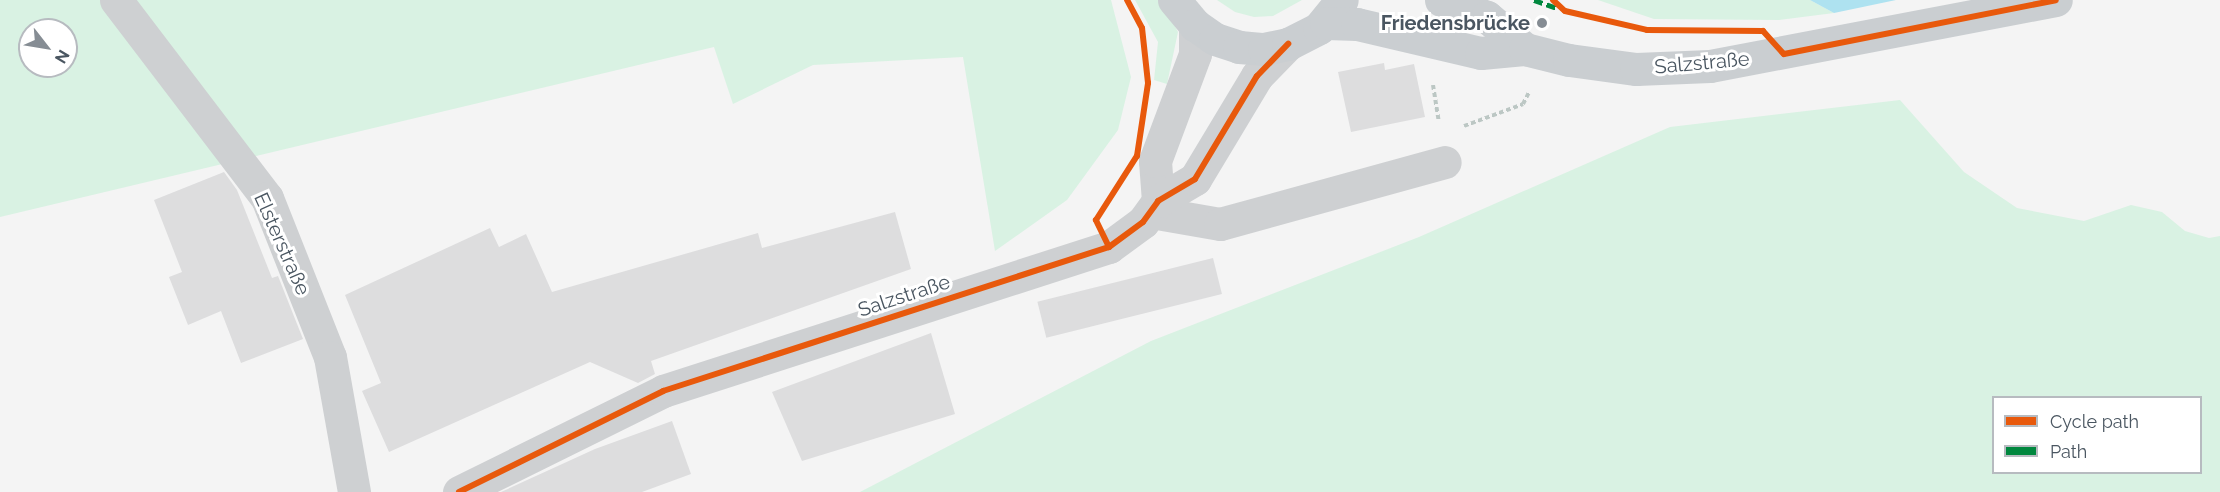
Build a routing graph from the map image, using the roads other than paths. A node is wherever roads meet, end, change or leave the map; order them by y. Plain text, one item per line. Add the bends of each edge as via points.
1 (116, 0) edge
2 (1174, 0) edge
3 (1441, 0) edge
4 (2056, 0) edge
5 (1334, 11) edge
6 (1195, 25) junction
7 (1288, 44) junction
8 (1536, 51) junction
9 (1443, 148) road end
10 (1154, 206) junction
11 (354, 492) edge
12 (459, 492) edge

1 - 11 street, Elsterstraße via 267,198 330,357
2 - 6 main road
3 - 8 main road, Salzstraße via 1487,17
4 - 8 main road, Salzstraße via 1710,66 1636,69
5 - 7 main road
5 - 8 main road, Salzstraße via 1357,24 1480,53
6 - 7 main road via 1215,39 1239,47 1264,49
6 - 10 street via 1195,54 1155,161
7 - 10 street, Salzstraße via 1257,76 1196,178
9 - 10 street via 1220,224
10 - 12 street, Salzstraße via 1109,247 663,391

